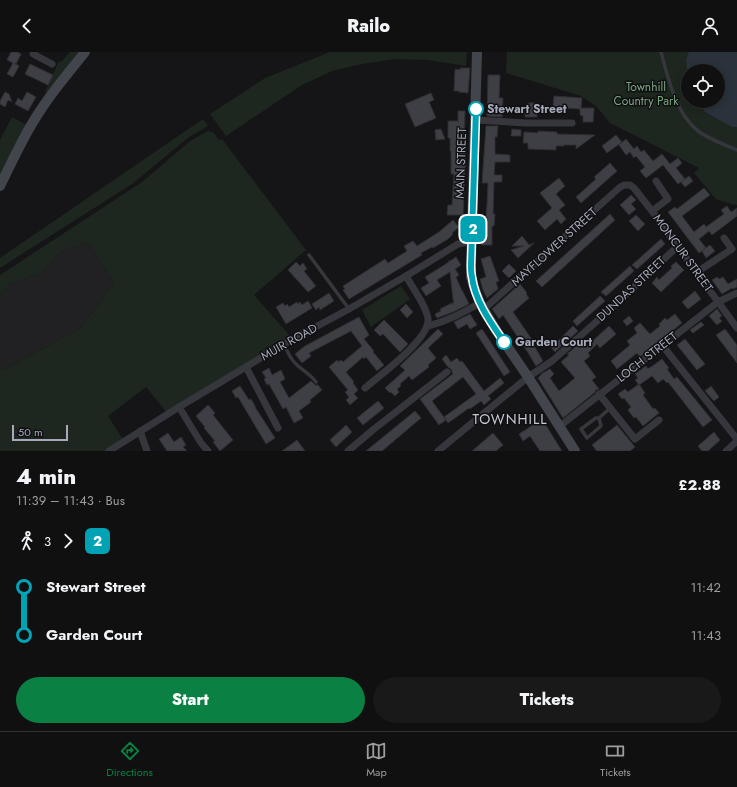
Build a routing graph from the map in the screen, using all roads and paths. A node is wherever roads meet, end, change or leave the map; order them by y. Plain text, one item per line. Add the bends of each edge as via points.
1 (34, 52) edge
2 (85, 52) edge
3 (477, 52) edge
4 (661, 52) edge
5 (52, 64) dead end
6 (476, 120) junction
7 (572, 124) dead end
8 (737, 150) edge
9 (656, 181) dead end
10 (624, 185) joint
11 (0, 186) edge
12 (652, 211) junction
13 (724, 238) dead end
14 (472, 242) junction
15 (678, 246) junction
16 (309, 255) dead end
17 (697, 272) junction
18 (406, 276) junction
19 (737, 293) edge
20 (718, 302) junction
21 (482, 306) junction
22 (349, 309) junction
23 (428, 326) junction
24 (737, 328) edge
25 (284, 344) junction
26 (662, 345) junction
27 (246, 367) junction
28 (447, 372) dead end
29 (528, 377) junction
30 (316, 382) dead end
31 (365, 388) dead end
32 (599, 394) junction
33 (179, 407) junction
34 (610, 408) junction
35 (599, 418) junction
36 (659, 420) dead end
37 (560, 426) junction
38 (278, 428) dead end
39 (140, 431) junction
40 (737, 440) edge
41 (109, 451) edge
42 (147, 451) edge
43 (208, 451) edge
44 (348, 451) edge
45 (438, 451) edge
46 (575, 451) edge
47 (726, 451) edge

1 - 5 street via 33,54
2 - 11 street via 41,109
3 - 6 street, MAIN STREET
4 - 8 lane via 672,89 687,119 712,140
6 - 7 street
6 - 14 street, MAIN STREET
9 - 12 street via 668,200
10 - 12 street, MONCUR STREET via 634,188
10 - 21 street, MAYFLOWER STREET
12 - 15 street, MONCUR STREET
13 - 17 street via 732,249
14 - 18 street, MUIR ROAD via 458,244
14 - 21 street, MAIN STREET via 472,277
15 - 17 street, MONCUR STREET
15 - 29 street, DUNDAS STREET via 552,361
16 - 22 lane
17 - 20 street, MONCUR STREET
18 - 22 street, MUIR ROAD
18 - 23 street via 426,310
19 - 20 street, LOCH STREET
20 - 24 street, MONCUR STREET
20 - 26 street, LOCH STREET
21 - 23 street
21 - 29 street, MAIN STREET
22 - 25 street, MUIR ROAD
23 - 31 street via 412,347
25 - 27 street, MUIR ROAD
25 - 30 lane via 296,364
26 - 32 street, LOCH STREET
26 - 40 street
27 - 33 street, MUIR ROAD
27 - 38 street
28 - 44 street
29 - 37 street, MAIN STREET
29 - 45 street
32 - 34 street
32 - 37 street, LOCH STREET
33 - 39 street, MUIR ROAD
33 - 43 street
34 - 35 lane
34 - 36 street via 635,439
35 - 35 lane via 601,426 588,438 581,429
37 - 46 street, MAIN STREET
39 - 41 street, MUIR ROAD
39 - 42 street
40 - 47 street

